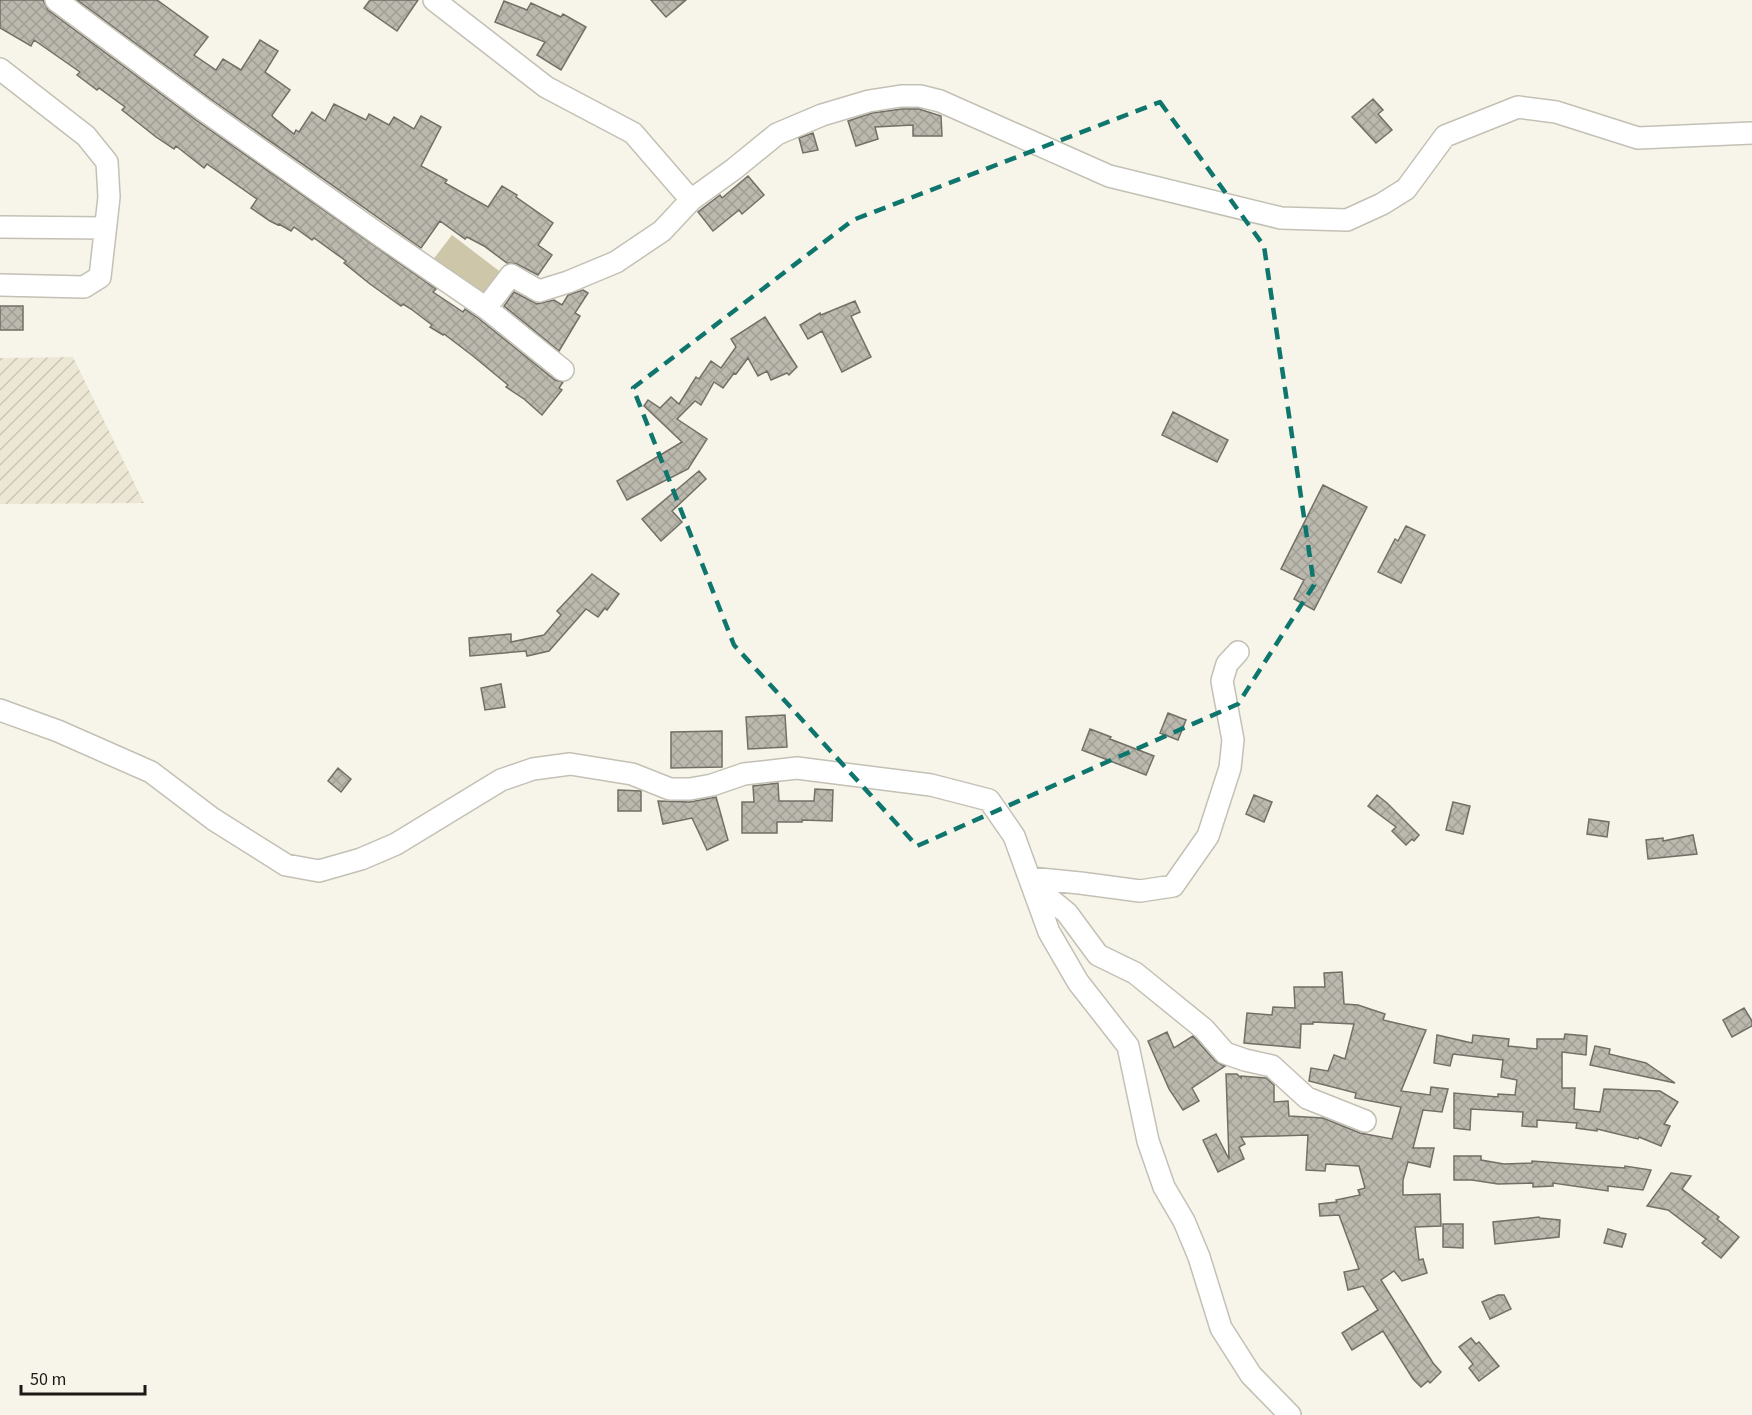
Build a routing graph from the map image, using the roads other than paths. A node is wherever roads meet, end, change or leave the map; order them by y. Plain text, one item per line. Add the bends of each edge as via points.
1 (56, 0) edge
2 (434, 0) edge
3 (0, 69) edge
4 (1752, 133) edge
5 (691, 200) junction
6 (0, 226) edge
7 (104, 228) junction
8 (0, 285) edge
9 (486, 308) junction
10 (563, 370) dead end
11 (1238, 652) dead end
12 (0, 710) edge
13 (1031, 882) junction
14 (1365, 1121) dead end
15 (1290, 1415) edge

1 - 9 street via 204,110
2 - 5 street via 546,87 633,133
3 - 7 street via 86,136 107,162 109,197
4 - 5 street via 1638,138 1556,112 1518,108 1445,136 1406,189 1382,204 1347,220 1281,218 1109,176 940,101 901,96 822,115 777,134
5 - 9 street via 662,231 616,262 539,291 511,275
6 - 7 street
7 - 8 street via 100,277 84,287
9 - 10 street
11 - 13 street via 1227,664 1222,681 1233,741 1230,768 1208,836 1173,886 1140,891
12 - 13 street via 151,772 213,819 286,865 319,871 396,844 501,780 570,764 632,774 670,789 690,789 744,774 797,768 940,787 989,800 1014,836
13 - 14 street via 1067,913 1098,956 1135,973 1204,1029 1225,1053 1272,1066 1307,1098
13 - 15 street via 1049,932 1078,982 1128,1046 1148,1141 1164,1187 1199,1257 1221,1328 1251,1375

